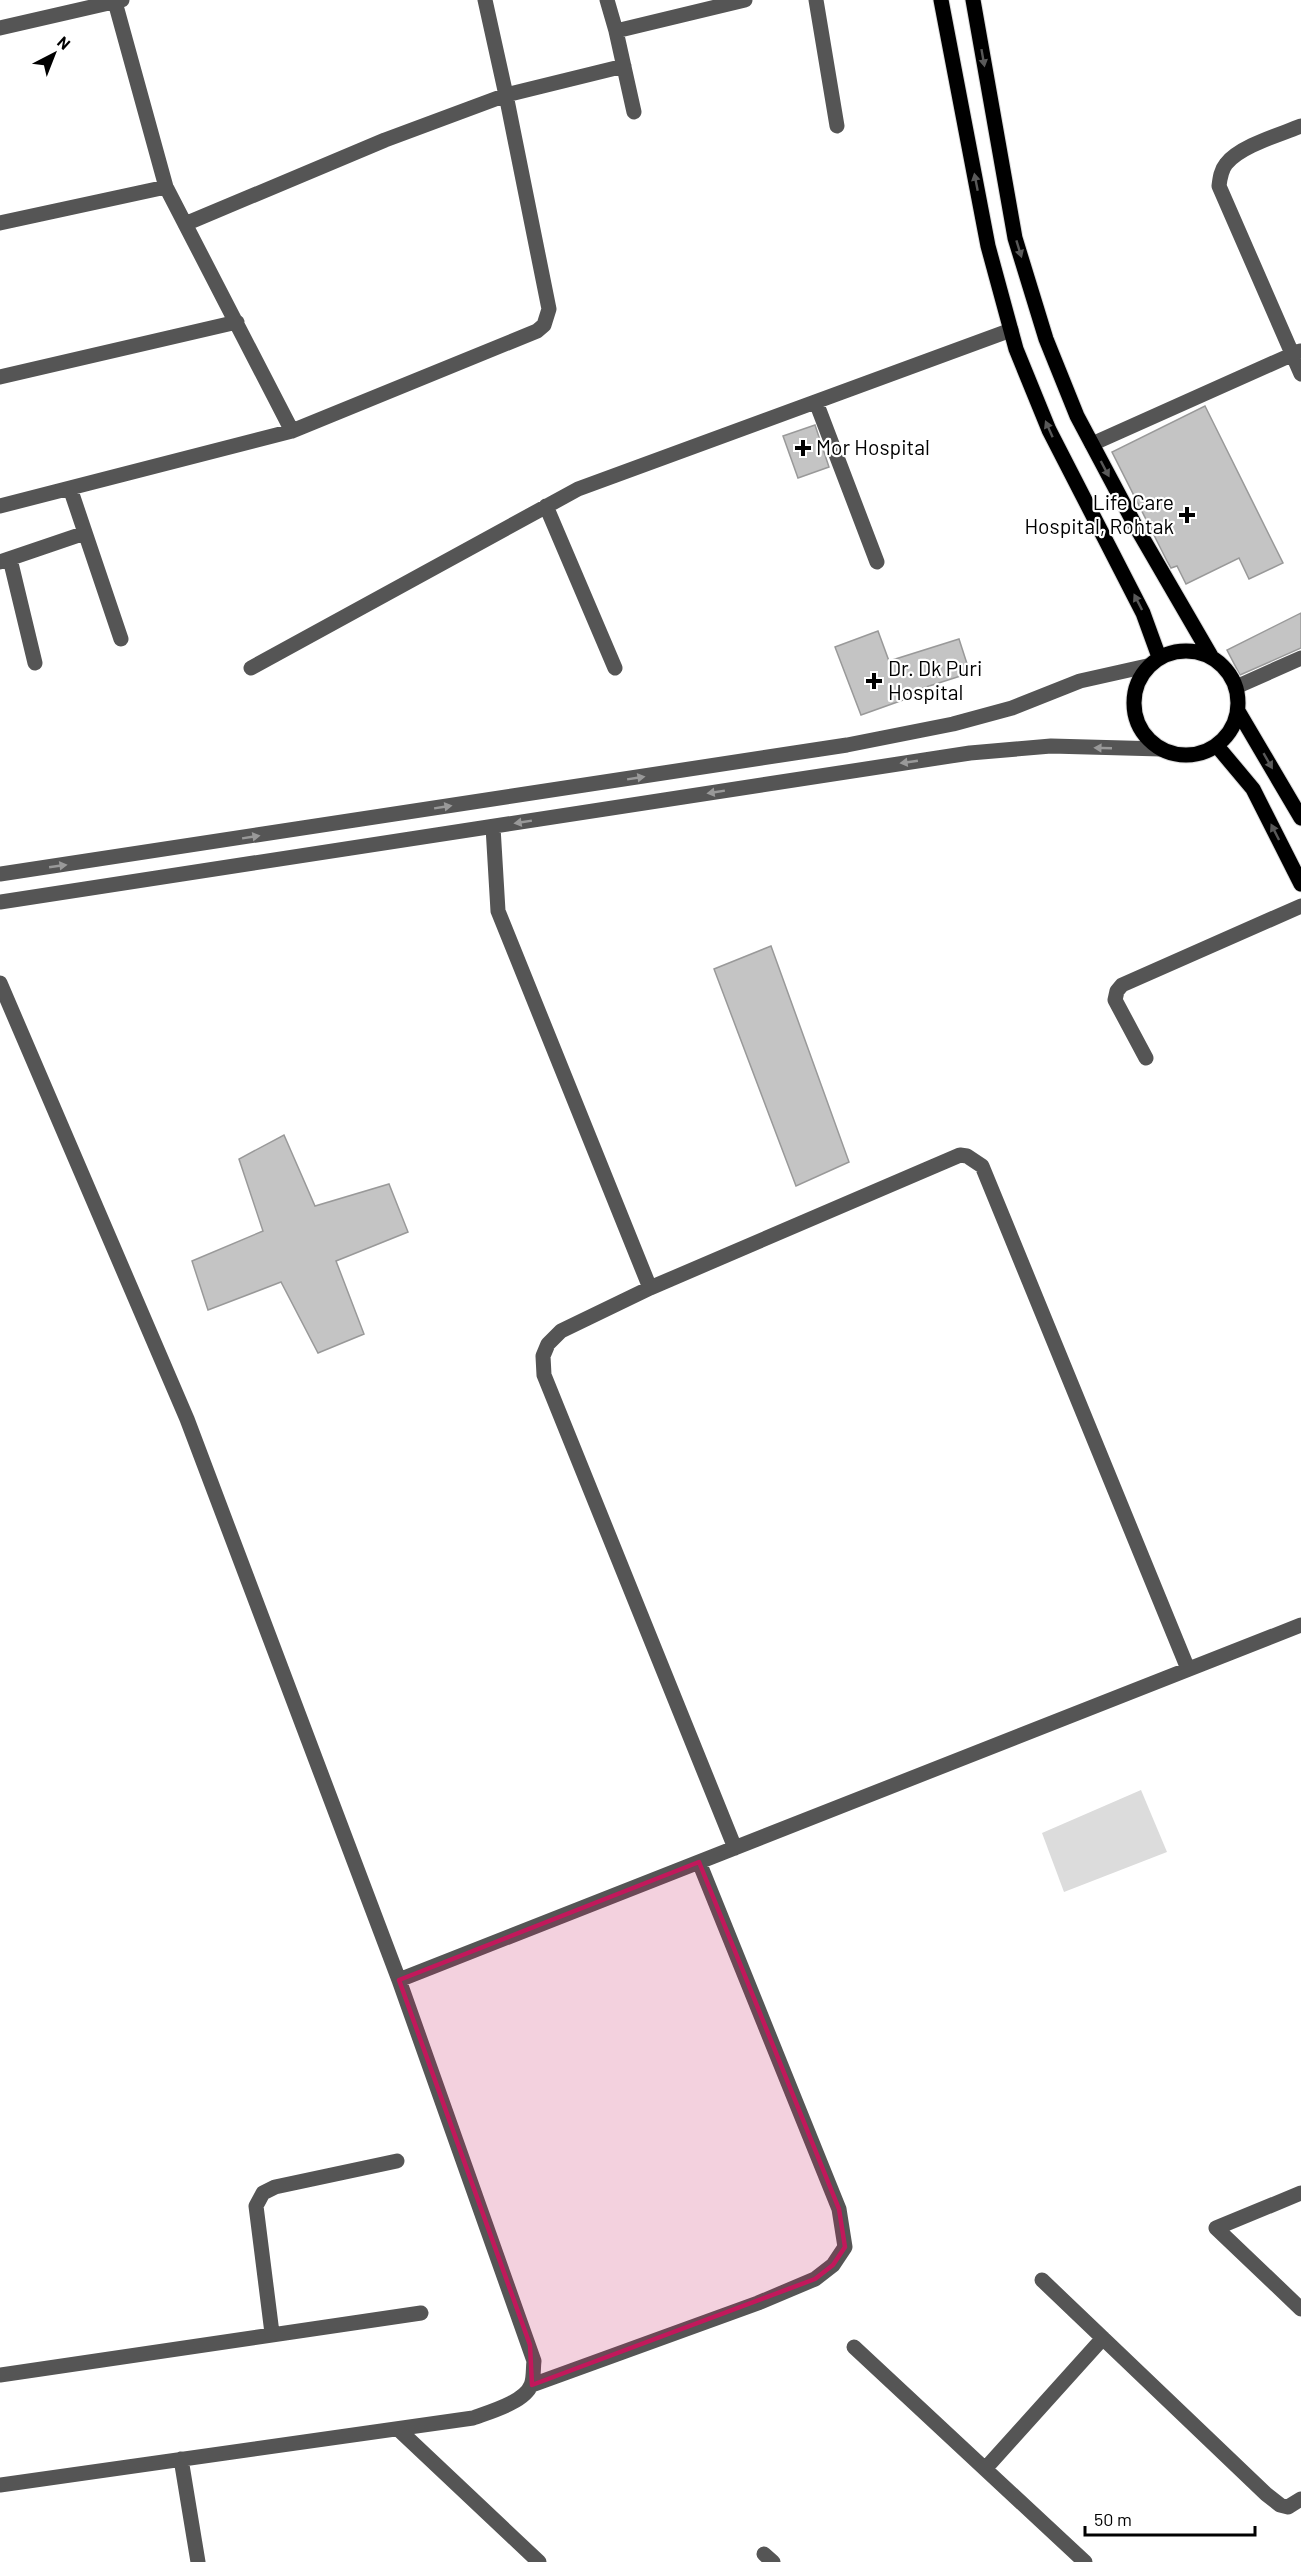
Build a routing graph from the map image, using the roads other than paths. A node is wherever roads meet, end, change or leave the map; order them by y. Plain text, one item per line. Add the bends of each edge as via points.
1 (485, 0) edge
2 (607, 0) edge
3 (745, 0) edge
4 (816, 0) edge
5 (941, 0) edge
6 (973, 0) edge
7 (118, 1) edge
8 (0, 28) edge
9 (616, 31) junction
10 (624, 66) junction
11 (506, 95) junction
12 (634, 112) dead end
13 (837, 126) dead end
14 (1301, 126) edge
15 (166, 188) junction
16 (0, 223) edge
17 (185, 224) junction
18 (237, 322) junction
19 (1011, 330) junction
20 (1297, 353) edge
21 (1301, 374) edge
22 (0, 377) edge
23 (816, 402) junction
24 (292, 431) junction
25 (1092, 444) junction
26 (69, 488) junction
27 (0, 506) edge
28 (546, 506) junction
29 (85, 533) junction
30 (5, 560) edge
31 (877, 562) dead end
32 (121, 639) dead end
33 (1211, 656) junction
34 (1301, 658) edge
35 (1153, 662) junction
36 (35, 663) dead end
37 (251, 668) dead end
38 (615, 668) dead end
39 (1236, 687) junction
40 (1238, 711) junction
41 (1217, 746) junction
42 (1161, 749) junction
43 (1301, 818) edge
44 (493, 827) junction
45 (208, 844) junction
46 (217, 870) junction
47 (0, 874) edge
48 (1301, 884) edge
49 (0, 902) edge
50 (1301, 906) edge
51 (0, 983) edge
52 (1146, 1058) dead end
53 (650, 1288) junction
54 (1301, 1625) edge
55 (1188, 1669) junction
56 (735, 1848) junction
57 (699, 1862) junction
58 (399, 1980) junction
59 (397, 2162) dead end
60 (1301, 2193) edge
61 (1042, 2280) dead end
62 (1301, 2309) edge
63 (421, 2313) dead end
64 (272, 2333) junction
65 (1103, 2338) junction
66 (854, 2347) dead end
67 (0, 2375) edge
68 (532, 2385) junction
69 (398, 2429) junction
70 (181, 2459) junction
71 (985, 2469) junction
72 (0, 2485) edge
73 (1301, 2499) edge
74 (198, 2562) edge
75 (539, 2562) edge
76 (1085, 2562) edge

1 - 11 street
2 - 9 street
3 - 9 street
4 - 13 street
19 -> 5 main road via 988,246
6 -> 25 main road via 1015,238 1046,339
7 - 8 street
7 - 15 street
9 - 10 street
10 - 11 street
10 - 12 street
11 - 17 street via 385,140
11 - 24 street via 549,309 544,325
14 - 20 street via 1240,152 1221,171 1219,186
15 - 16 street
15 - 17 street
17 - 18 street
18 - 22 street
18 - 24 street
19 - 23 street
35 -> 19 main road via 1143,613 1048,430
20 - 21 street
20 - 25 street
23 - 28 street via 578,489
23 - 31 street
24 - 26 street
25 -> 33 main road
26 - 27 street
26 - 29 street
28 - 37 street
28 - 38 street
29 - 30 street
29 - 32 street
30 - 36 street
33 - 35 main road via 1193,650 1172,652
33 - 39 main road via 1228,672
34 - 39 street
35 - 42 main road via 1139,679 1133,710 1139,727
45 -> 35 street via 847,745 1012,708 1080,681
39 - 40 main road
40 - 41 main road via 1234,725
40 -> 43 main road
41 - 42 main road via 1194,755
48 -> 41 main road via 1253,789
42 -> 44 street via 1051,746 970,753
44 - 46 street
44 - 53 street via 498,911
45 - 46 street
47 -> 45 street
46 - 49 street
50 - 52 street via 1122,985 1115,1000
51 - 58 street via 187,1419
53 - 55 street via 960,1155 977,1161
53 - 56 street via 561,1331 543,1356 544,1376
54 - 55 street
55 - 56 street
56 - 57 street
57 - 58 street
57 - 68 street via 839,2209 845,2247 833,2265 815,2279
58 - 68 street via 530,2345 534,2361
59 - 64 street via 275,2187 258,2199
60 - 62 street via 1216,2228
61 - 65 street
63 - 64 street
64 - 67 street
65 - 71 street
65 - 73 street via 1266,2494 1288,2507
66 - 71 street
68 - 69 street via 514,2401 473,2418
69 - 70 street
69 - 75 street
70 - 72 street
70 - 74 street
71 - 76 street

